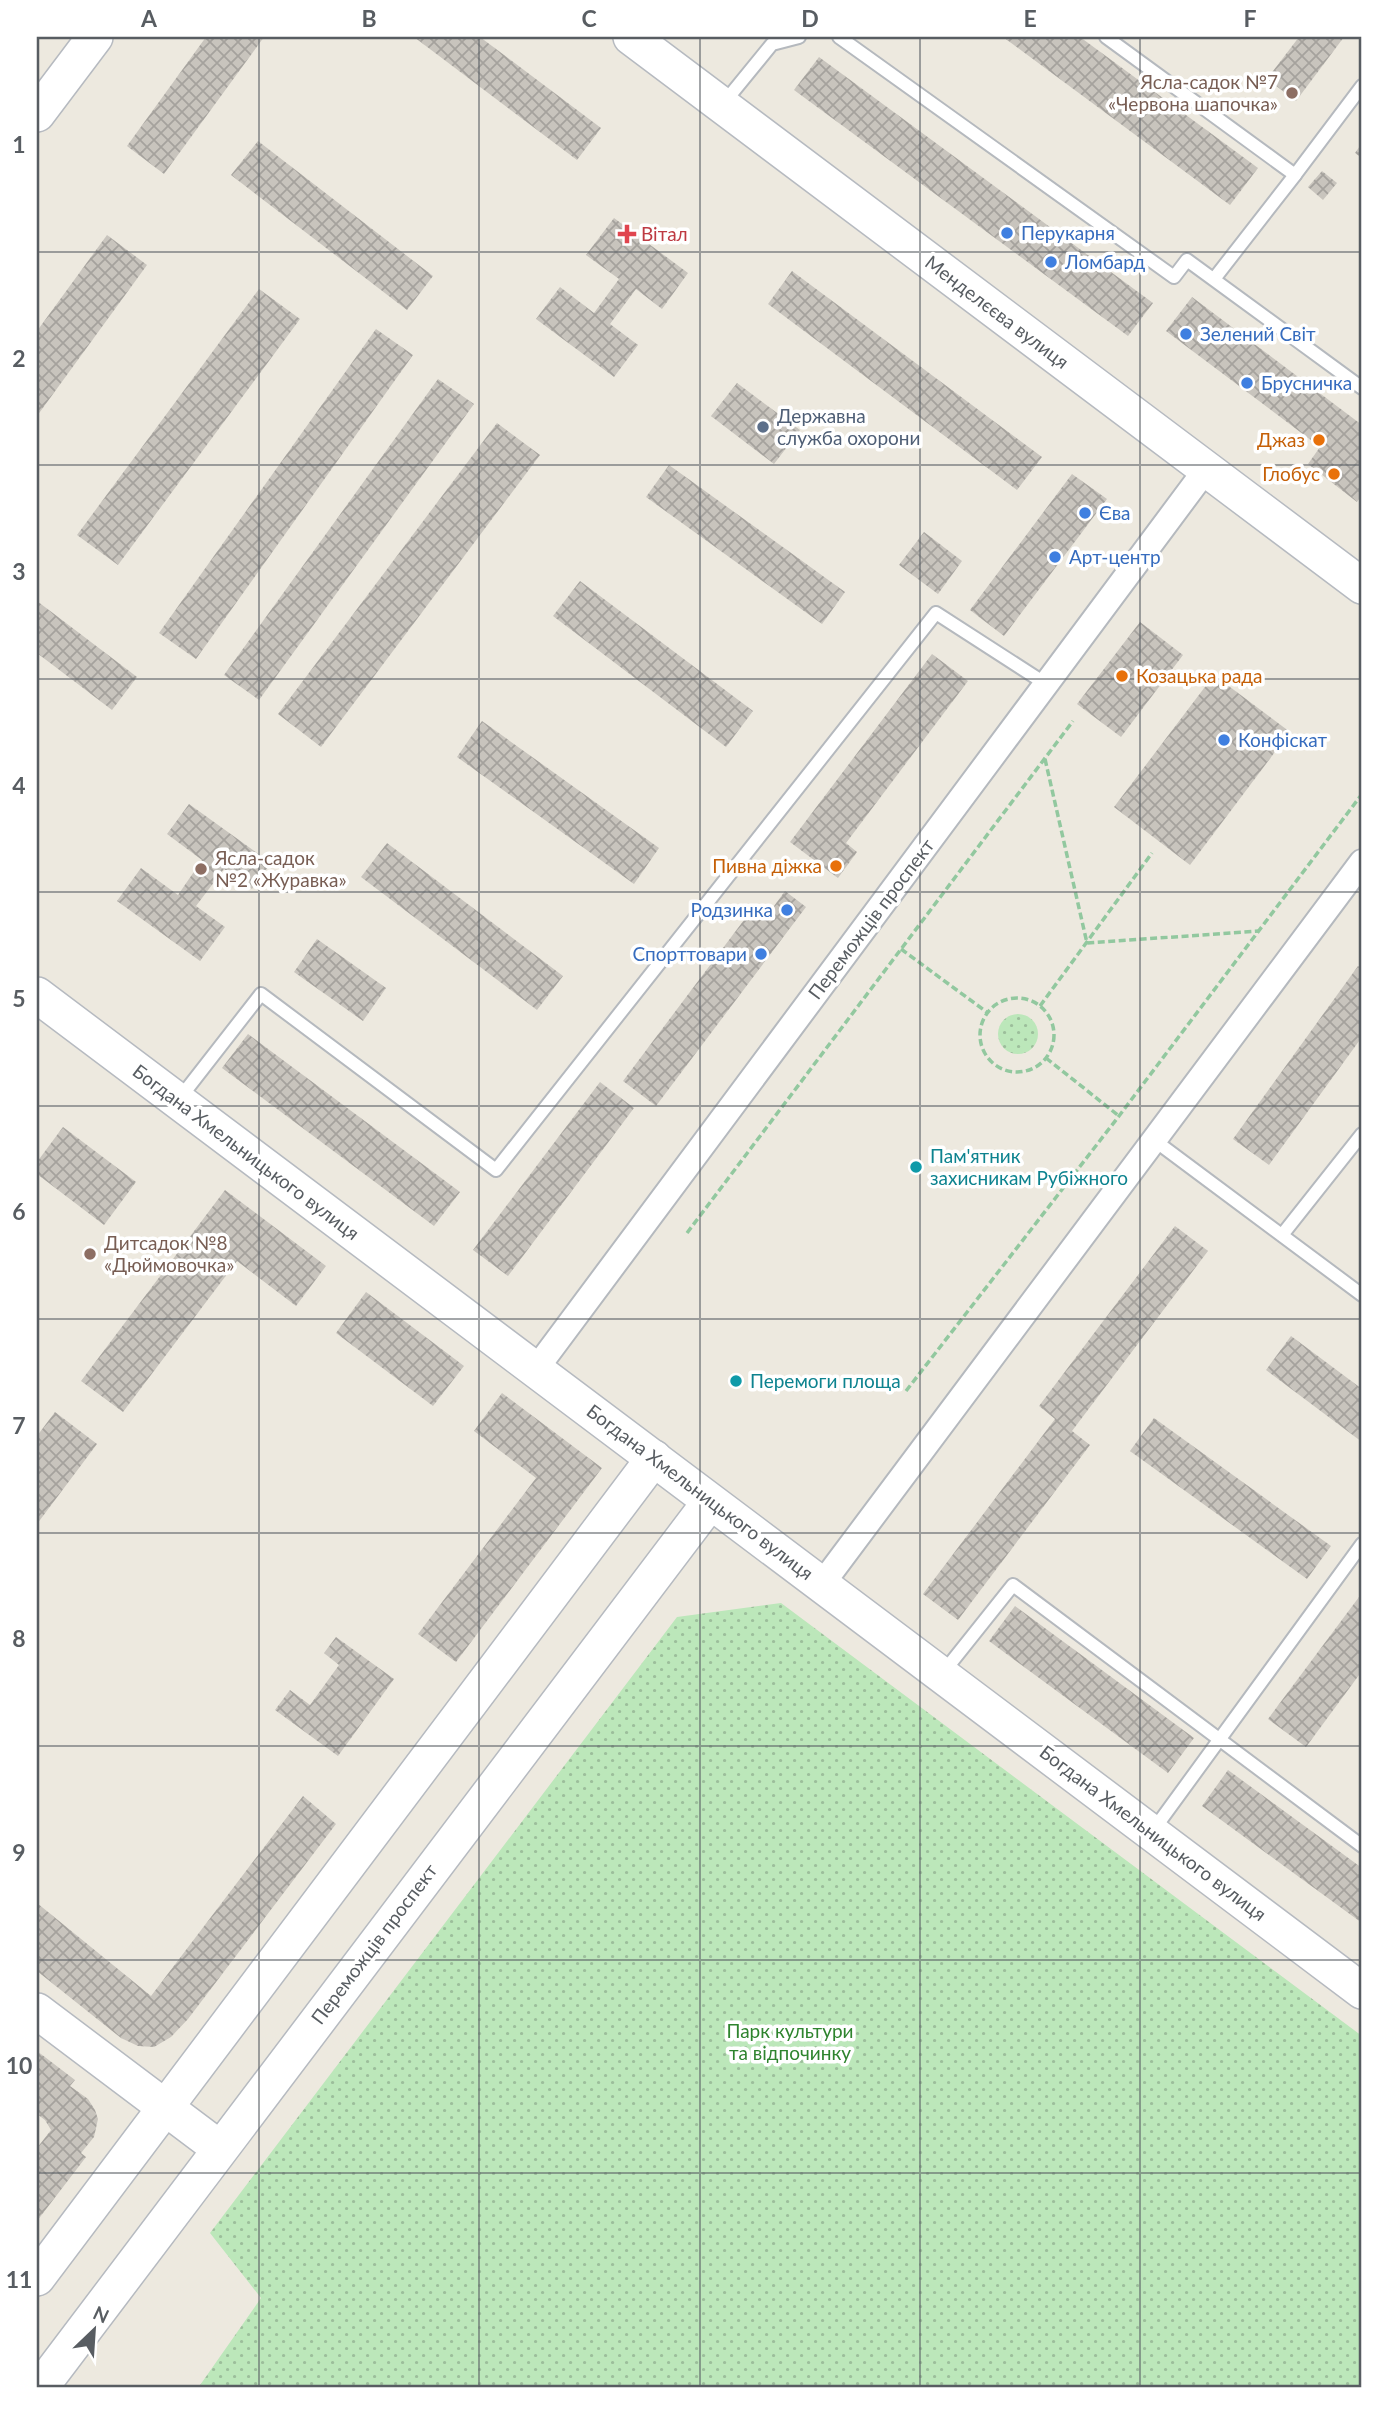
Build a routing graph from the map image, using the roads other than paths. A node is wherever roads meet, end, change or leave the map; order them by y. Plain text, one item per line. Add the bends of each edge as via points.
1 (94, 37) edge
2 (631, 37) edge
3 (799, 37) edge
4 (839, 37) edge
5 (1107, 37) edge
6 (1362, 86) edge
7 (722, 105) junction
8 (37, 114) edge
9 (1295, 175) junction
10 (1214, 279) junction
11 (1362, 388) edge
12 (1207, 468) junction
13 (1360, 579) edge
14 (1046, 684) junction
15 (1362, 862) edge
16 (37, 996) edge
17 (178, 1101) junction
18 (1362, 1134) edge
19 (1154, 1140) junction
20 (1282, 1236) junction
21 (1362, 1295) edge
22 (536, 1369) junction
23 (654, 1458) junction
24 (710, 1502) junction
25 (1362, 1544) edge
26 (822, 1584) junction
27 (942, 1674) junction
28 (1220, 1741) junction
29 (1152, 1832) junction
30 (1362, 1846) edge
31 (1362, 1991) edge
32 (37, 2011) edge
33 (165, 2108) junction
34 (219, 2148) junction
35 (37, 2278) edge
36 (40, 2388) edge

1 - 8 street
2 - 7 street, Менделєєва вулиця
3 - 7 lane via 772,44
4 - 10 lane via 1174,277 1187,260
5 - 9 lane
6 - 9 lane
7 - 12 street, Менделєєва вулиця
9 - 10 lane
10 - 11 lane
12 - 13 street, Менделєєва вулиця
12 - 14 street, Переможців проспект
14 - 17 lane via 936,614 496,1170 261,994
14 - 22 street, Переможців проспект
15 - 19 street
16 - 17 street, Богдана Хмельницького вулиця
17 - 22 street, Богдана Хмельницького вулиця
18 - 20 lane
19 - 20 lane
19 - 26 street
20 - 21 lane
22 - 23 street, Богдана Хмельницького вулиця
23 - 24 street, Богдана Хмельницького вулиця
23 - 33 street
24 - 26 street, Богдана Хмельницького вулиця
24 - 34 street, Переможців проспект
25 - 28 lane
26 - 27 street, Богдана Хмельницького вулиця
27 - 28 lane via 1013,1585
27 - 29 street, Богдана Хмельницького вулиця
28 - 29 lane
28 - 30 lane
29 - 31 street, Богдана Хмельницького вулиця
32 - 33 street
33 - 34 street
33 - 35 street
34 - 36 street, Переможців проспект

